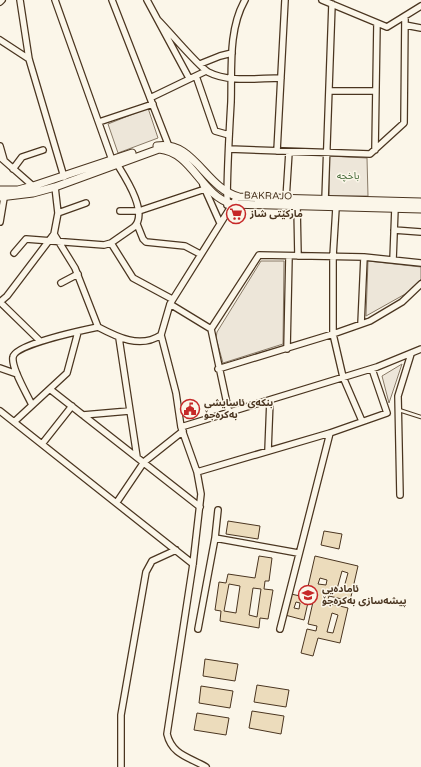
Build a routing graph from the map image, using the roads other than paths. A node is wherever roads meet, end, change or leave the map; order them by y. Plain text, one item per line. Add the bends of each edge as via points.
1 (20, 0) edge
2 (55, 0) edge
3 (112, 0) edge
4 (147, 0) edge
5 (245, 0) edge
6 (285, 0) edge
7 (322, 0) edge
8 (332, 4) junction
9 (421, 6) edge
10 (406, 16) junction
11 (158, 20) junction
12 (377, 23) junction
13 (405, 25) junction
14 (421, 28) edge
15 (0, 40) edge
16 (232, 54) junction
17 (29, 59) junction
18 (200, 64) junction
19 (206, 71) junction
20 (196, 76) junction
21 (189, 78) junction
22 (232, 78) junction
23 (281, 78) junction
24 (329, 90) junction
25 (375, 91) junction
26 (150, 98) junction
27 (153, 104) junction
28 (99, 122) junction
29 (229, 135) junction
30 (168, 144) junction
31 (0, 146) edge
32 (229, 149) junction
33 (43, 150) dead end
34 (375, 150) junction
35 (277, 151) junction
36 (289, 152) junction
37 (326, 154) junction
38 (2, 159) edge
39 (114, 162) junction
40 (13, 169) junction
41 (64, 177) junction
42 (33, 186) junction
43 (54, 187) junction
44 (206, 188) junction
45 (0, 190) edge
46 (227, 193) junction
47 (2, 197) edge
48 (237, 197) junction
49 (286, 199) junction
50 (325, 200) junction
51 (421, 202) edge
52 (86, 203) dead end
53 (229, 203) junction
54 (297, 206) junction
55 (336, 208) junction
56 (395, 208) junction
57 (421, 209) edge
58 (139, 210) junction
59 (120, 211) dead end
60 (58, 213) junction
61 (0, 222) edge
62 (220, 223) junction
63 (137, 224) junction
64 (394, 230) junction
65 (421, 232) edge
66 (54, 234) junction
67 (49, 241) junction
68 (59, 242) junction
69 (111, 243) junction
70 (14, 253) dead end
71 (200, 254) junction
72 (289, 256) junction
73 (298, 256) junction
74 (333, 256) junction
75 (364, 256) junction
76 (393, 260) junction
77 (421, 263) edge
78 (78, 274) junction
79 (61, 283) dead end
80 (421, 284) edge
81 (171, 301) junction
82 (0, 302) edge
83 (361, 324) junction
84 (98, 327) junction
85 (211, 329) junction
86 (78, 332) junction
87 (333, 334) junction
88 (160, 335) junction
89 (119, 338) junction
90 (40, 341) junction
91 (287, 348) junction
92 (421, 348) edge
93 (410, 354) junction
94 (0, 368) edge
95 (218, 369) junction
96 (372, 369) junction
97 (17, 374) junction
98 (343, 377) junction
99 (51, 390) junction
100 (270, 400) junction
101 (32, 405) junction
102 (72, 406) junction
103 (398, 410) junction
104 (0, 411) edge
105 (129, 411) junction
106 (229, 413) junction
107 (83, 415) junction
108 (421, 417) edge
109 (362, 421) junction
110 (14, 422) junction
111 (182, 429) junction
112 (330, 433) junction
113 (42, 444) junction
114 (268, 451) junction
115 (137, 457) junction
116 (144, 462) junction
117 (197, 472) junction
118 (400, 495) dead end
119 (117, 502) junction
120 (200, 507) junction
121 (218, 510) dead end
122 (214, 538) junction
123 (176, 550) junction
124 (298, 553) junction
125 (193, 564) junction
126 (198, 629) dead end
127 (280, 629) dead end
128 (121, 767) edge
129 (206, 767) edge

1 - 17 street
2 - 28 street
3 - 26 street
4 - 11 street
5 - 16 street via 235,26
6 - 23 street
7 - 8 street
8 - 12 street
8 - 24 street
9 - 10 street
10 - 12 street via 386,27
10 - 13 street
11 - 18 street
11 - 21 street
12 - 25 street
13 - 14 street
13 - 34 street via 404,123
15 - 17 street
16 - 18 street
16 - 22 street
17 - 41 street
18 - 19 street
19 - 20 street
19 - 22 street
20 - 21 street
20 - 29 street via 215,131
21 - 26 street
22 - 23 street
22 - 29 street
23 - 35 street
24 - 25 street
24 - 37 street
25 - 34 street
26 - 27 street
27 - 28 street
27 - 30 street
28 - 39 street
29 - 32 street
30 - 39 street via 146,148
30 - 46 street, BAKRAJO via 185,152
31 - 38 street
32 - 35 street
32 - 46 street
33 - 40 street via 22,157
34 - 37 street via 370,154
35 - 36 street
36 - 37 street
36 - 49 street
37 - 50 street
38 - 40 street
39 - 41 street
39 - 43 street
39 - 44 street via 151,150 165,149 188,164
39 - 58 street via 135,195
40 - 42 street
41 - 42 street
42 - 45 street via 18,190
43 - 47 street
43 - 60 street
44 - 53 street
44 - 58 street
44 - 62 street
46 - 48 street, BAKRAJO
46 - 53 street
47 - 61 street
48 - 49 street, BAKRAJO
48 - 53 street
49 - 50 street, BAKRAJO
50 - 51 street, BAKRAJO
52 - 60 street
53 - 54 street, BAKRAJO
53 - 62 street
54 - 55 street, BAKRAJO
54 - 73 street
55 - 56 street, BAKRAJO
55 - 74 street
56 - 57 street, BAKRAJO
56 - 64 street
58 - 59 street
58 - 63 street
60 - 66 street
62 - 71 street
63 - 69 street
63 - 71 street via 146,242 185,246
64 - 65 street
64 - 76 street
66 - 67 street
66 - 68 street
67 - 68 street
67 - 70 street via 26,239
67 - 82 street
68 - 69 street via 99,246
68 - 78 street
69 - 81 street via 133,278
71 - 81 street
72 - 73 street
72 - 85 street via 259,255
72 - 91 street
73 - 74 street
74 - 75 street
74 - 87 street
75 - 76 street
75 - 83 street
76 - 77 street
78 - 79 street
78 - 84 street
80 - 83 street via 392,309
81 - 85 street
81 - 88 street
82 - 90 street
83 - 87 street
84 - 86 street
84 - 89 street
85 - 95 street
86 - 90 street
86 - 99 street via 67,373
87 - 91 street
87 - 98 street
88 - 89 street via 143,342
88 - 111 street via 176,393
89 - 105 street
90 - 97 street via 14,353 12,358
91 - 95 street
92 - 93 street
93 - 96 street
93 - 103 street via 398,396
94 - 97 street
95 - 106 street
96 - 98 street
96 - 109 street via 386,413
97 - 101 street
98 - 100 street
98 - 109 street
99 - 101 street
99 - 102 street
100 - 106 street
100 - 114 street
101 - 110 street
102 - 107 street
102 - 113 street
103 - 108 lane
103 - 118 street
104 - 110 street
105 - 107 street
105 - 115 street
106 - 111 street
107 - 115 street
109 - 112 street
110 - 113 street
111 - 116 street
111 - 117 street
112 - 114 street
112 - 124 street
113 - 119 street
114 - 117 street
115 - 116 street
116 - 119 street
116 - 120 street
117 - 120 street via 201,494
119 - 123 street
120 - 125 street
121 - 122 street
122 - 124 street
122 - 126 street
123 - 125 street
123 - 128 street via 152,561 146,572 121,715
124 - 127 street
125 - 129 street via 167,734 175,751

